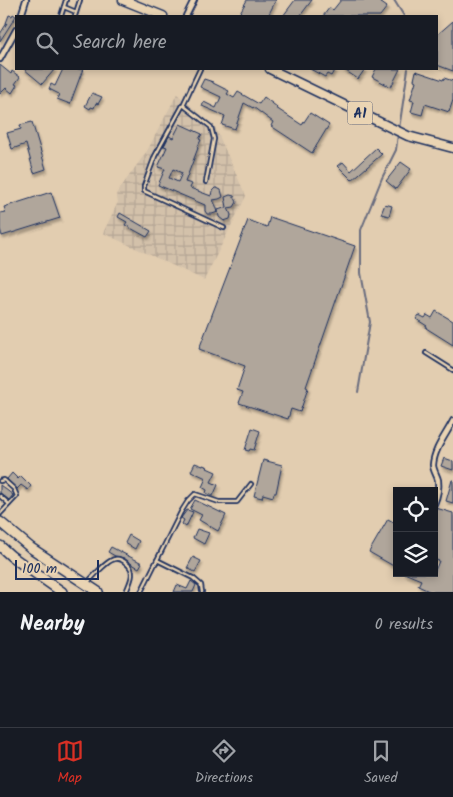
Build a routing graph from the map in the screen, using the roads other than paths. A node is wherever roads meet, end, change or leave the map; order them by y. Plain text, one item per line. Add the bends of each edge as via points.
1 (26, 0) edge
2 (66, 0) edge
3 (80, 0) edge
4 (123, 0) edge
5 (194, 0) edge
6 (64, 7) junction
7 (76, 14) edge
8 (21, 15) edge
9 (60, 15) edge
10 (160, 15) edge
11 (186, 15) edge
12 (15, 32) edge
13 (0, 59) edge
14 (200, 70) edge
15 (272, 70) edge
16 (183, 104) junction
17 (453, 148) edge
18 (206, 182) dead end
19 (224, 228) dead end
20 (426, 353) dead end
21 (453, 370) edge
22 (453, 421) edge
23 (0, 481) edge
24 (251, 484) dead end
25 (438, 487) edge
26 (0, 496) edge
27 (9, 504) junction
28 (0, 514) edge
29 (0, 522) edge
30 (0, 546) edge
31 (157, 560) junction
32 (86, 585) junction
33 (62, 592) edge
34 (98, 592) edge
35 (126, 592) edge
36 (141, 592) edge
37 (202, 592) edge

1 - 8 street
2 - 6 lane
3 - 7 lane
4 - 10 highway
5 - 11 street
6 - 7 lane
6 - 9 lane
12 - 13 street
14 - 16 lane
15 - 17 highway, A1 via 408,136
16 - 18 lane via 211,127 214,139
16 - 19 lane via 155,156 144,191
20 - 21 lane
22 - 25 street via 433,466
23 - 27 lane via 4,480 17,496
24 - 31 lane via 237,502 219,502 195,494 181,512
26 - 27 lane
27 - 28 lane
29 - 32 highway via 31,548
30 - 33 highway
31 - 36 lane
31 - 37 lane via 193,578 201,585
32 - 34 highway
32 - 35 lane via 108,563 122,560 132,569

